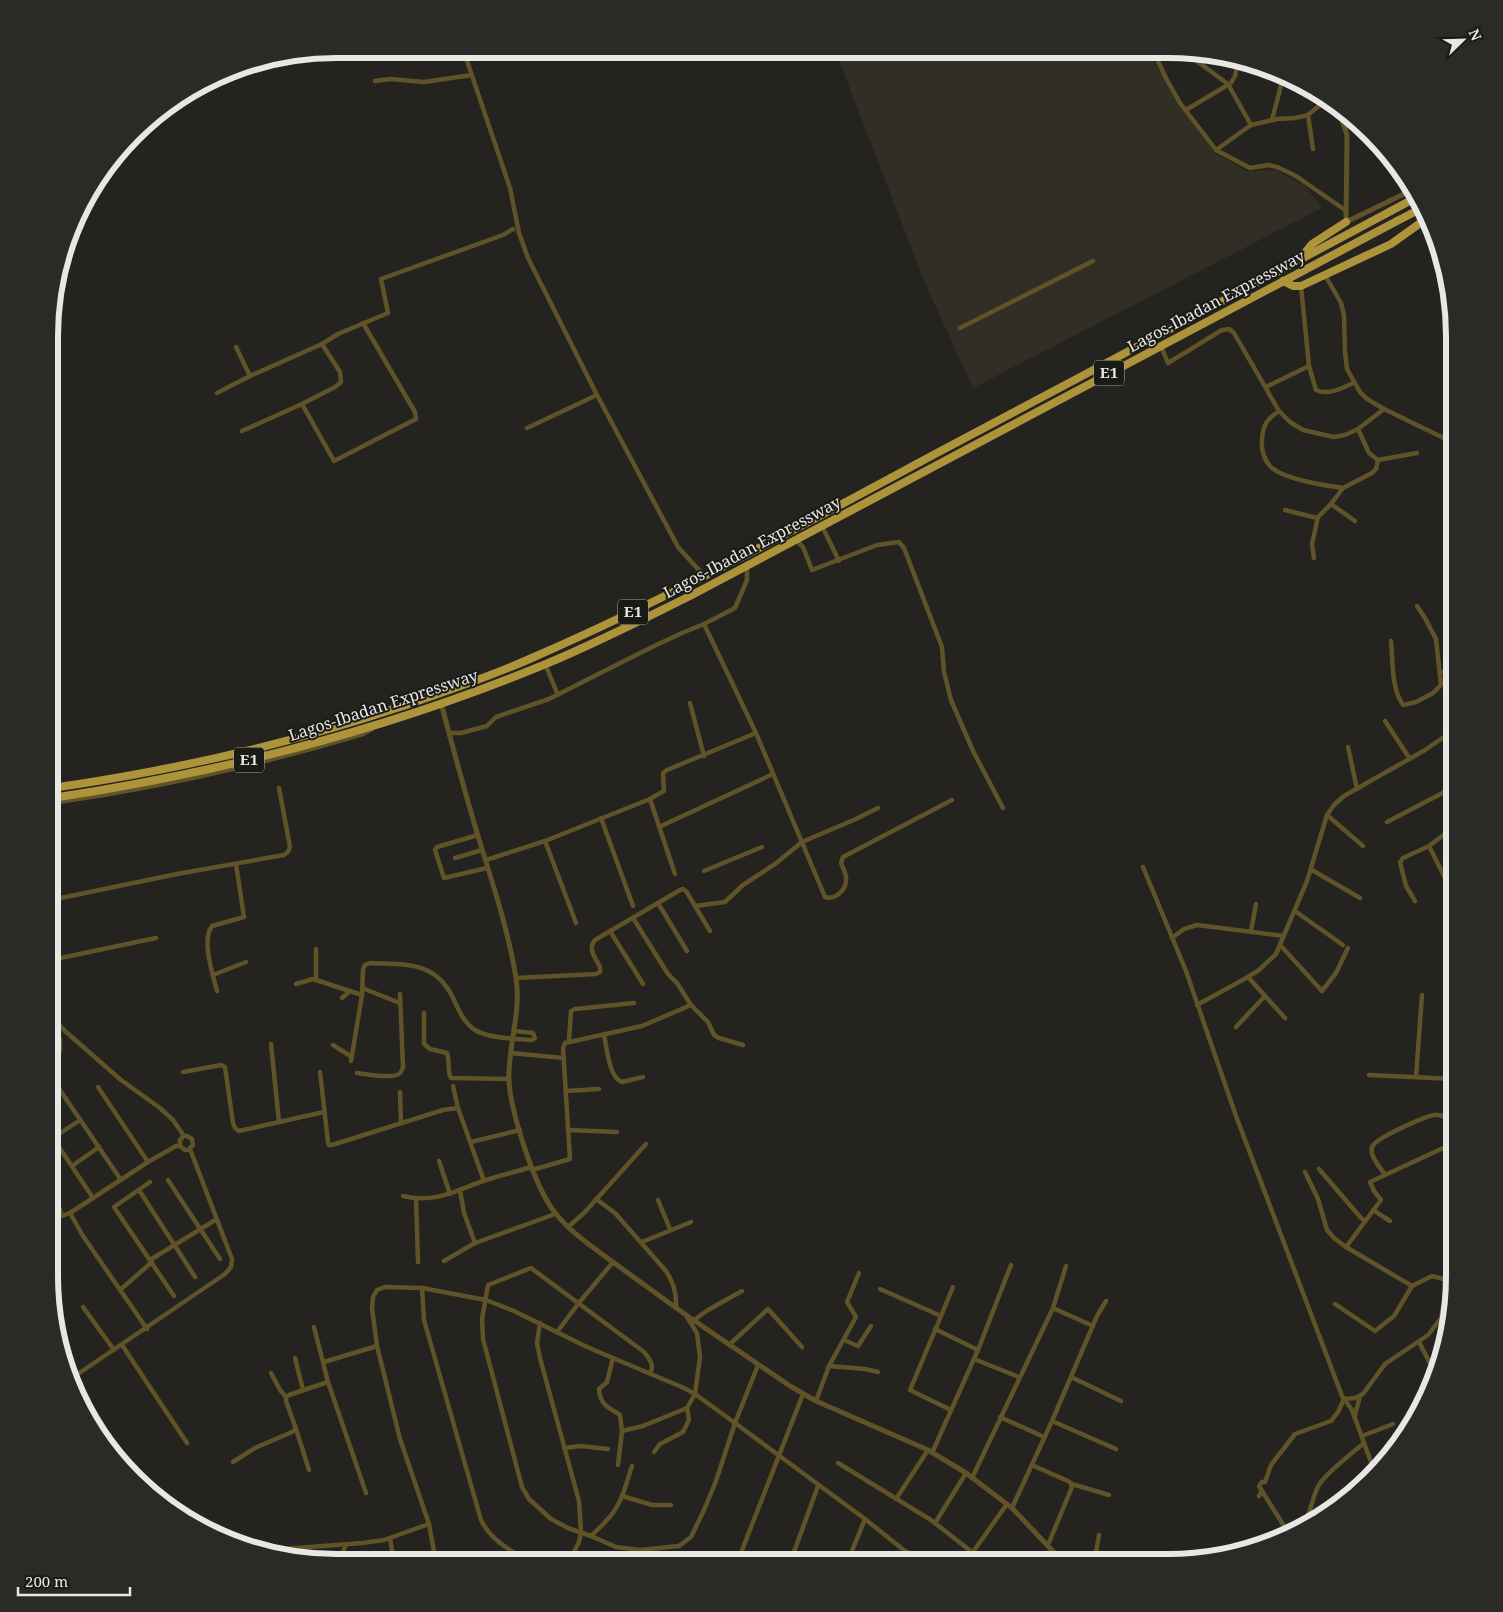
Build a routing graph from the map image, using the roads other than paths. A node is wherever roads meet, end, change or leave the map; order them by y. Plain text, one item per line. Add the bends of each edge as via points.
1 (466, 58) edge
2 (1156, 58) edge
3 (1194, 59) edge
4 (1237, 66) edge
5 (472, 76) junction
6 (375, 81) dead end
7 (1282, 82) edge
8 (1228, 84) junction
9 (1321, 103) edge
10 (1186, 110) junction
11 (1308, 115) junction
12 (1342, 119) edge
13 (1272, 120) junction
14 (1251, 125) junction
15 (1313, 149) dead end
16 (1216, 150) junction
17 (1406, 193) joint
18 (1411, 201) edge
19 (1345, 210) junction
20 (1416, 211) edge
21 (1417, 212) edge
22 (1420, 219) edge
23 (1346, 222) junction
24 (1421, 223) edge
25 (1418, 224) junction
26 (513, 229) dead end
27 (1093, 261) dead end
28 (1298, 261) junction
29 (1325, 275) junction
30 (1283, 281) junction
31 (1301, 286) junction
32 (363, 324) junction
33 (960, 328) dead end
34 (322, 344) junction
35 (1161, 346) junction
36 (236, 347) dead end
37 (1309, 366) junction
38 (250, 376) junction
39 (1353, 383) junction
40 (1266, 387) junction
41 (217, 393) dead end
42 (597, 395) junction
43 (302, 404) junction
44 (1384, 409) junction
45 (1278, 411) junction
46 (527, 428) dead end
47 (1358, 429) junction
48 (242, 431) dead end
49 (1446, 440) edge
50 (1417, 453) dead end
51 (1378, 460) junction
52 (1343, 488) junction
53 (1331, 504) junction
54 (1285, 510) dead end
55 (1317, 518) junction
56 (1355, 521) dead end
57 (822, 526) junction
58 (796, 540) junction
59 (1314, 558) dead end
60 (839, 561) junction
61 (747, 566) junction
62 (706, 576) junction
63 (1417, 606) dead end
64 (704, 624) junction
65 (1391, 640) dead end
66 (545, 664) junction
67 (1446, 671) edge
68 (1440, 673) junction
69 (558, 694) junction
70 (690, 703) dead end
71 (442, 704) junction
72 (1385, 721) dead end
73 (756, 732) junction
74 (450, 733) junction
75 (1446, 735) edge
76 (1348, 747) dead end
77 (704, 756) junction
78 (1410, 759) junction
79 (773, 774) junction
80 (58, 787) edge
81 (279, 788) dead end
82 (1357, 789) junction
83 (1446, 791) edge
84 (58, 797) edge
85 (650, 799) junction
86 (952, 800) dead end
87 (58, 802) edge
88 (878, 808) dead end
89 (1003, 808) dead end
90 (1327, 815) junction
91 (602, 818) junction
92 (1387, 822) dead end
93 (659, 827) junction
94 (1446, 833) edge
95 (478, 835) junction
96 (545, 841) junction
97 (802, 842) junction
98 (1363, 846) dead end
99 (1429, 846) junction
100 (762, 847) dead end
101 (482, 850) junction
102 (456, 858) dead end
103 (486, 860) junction
104 (236, 864) junction
105 (1143, 867) dead end
106 (488, 868) junction
107 (704, 870) dead end
108 (1312, 870) junction
109 (675, 874) dead end
110 (1446, 880) edge
111 (1360, 898) dead end
112 (58, 899) edge
113 (1415, 901) dead end
114 (658, 903) junction
115 (1256, 904) dead end
116 (633, 906) dead end
117 (695, 906) junction
118 (1295, 911) junction
119 (634, 918) junction
120 (576, 923) dead end
121 (610, 931) junction
122 (1251, 931) junction
123 (710, 932) dead end
124 (1284, 936) junction
125 (156, 938) dead end
126 (1172, 938) junction
127 (1342, 945) dead end
128 (1280, 946) junction
129 (1348, 948) dead end
130 (316, 949) dead end
131 (687, 951) dead end
132 (58, 959) edge
133 (246, 962) dead end
134 (213, 975) junction
135 (1248, 977) junction
136 (516, 978) junction
137 (316, 980) junction
138 (296, 984) dead end
139 (643, 984) dead end
140 (362, 988) junction
141 (350, 991) junction
142 (217, 992) dead end
143 (400, 994) dead end
144 (362, 995) junction
145 (1422, 995) dead end
146 (1265, 996) junction
147 (342, 998) dead end
148 (400, 1003) junction
149 (634, 1003) dead end
150 (691, 1005) junction
151 (1197, 1005) junction
152 (424, 1013) dead end
153 (1285, 1018) dead end
154 (58, 1023) edge
155 (1236, 1027) dead end
156 (514, 1031) junction
157 (58, 1034) edge
158 (604, 1035) junction
159 (514, 1038) junction
160 (569, 1041) junction
161 (271, 1044) dead end
162 (333, 1045) dead end
163 (743, 1045) dead end
164 (58, 1052) edge
165 (511, 1053) junction
166 (564, 1058) junction
167 (183, 1072) dead end
168 (320, 1072) dead end
169 (357, 1073) dead end
170 (1369, 1075) dead end
171 (643, 1077) dead end
172 (1416, 1077) junction
173 (509, 1079) junction
174 (1446, 1079) edge
175 (453, 1086) dead end
176 (98, 1087) dead end
177 (60, 1090) dead end
178 (599, 1090) dead end
179 (566, 1091) junction
180 (400, 1092) dead end
181 (458, 1108) junction
182 (324, 1112) junction
183 (1446, 1116) edge
184 (80, 1120) junction
185 (279, 1122) junction
186 (401, 1123) junction
187 (520, 1130) junction
188 (568, 1130) junction
189 (617, 1132) dead end
190 (58, 1135) edge
191 (184, 1136) junction
192 (471, 1142) junction
193 (646, 1144) dead end
194 (180, 1146) junction
195 (58, 1147) edge
196 (99, 1147) junction
197 (1446, 1147) edge
198 (190, 1149) junction
199 (439, 1161) dead end
200 (148, 1162) junction
201 (72, 1166) junction
202 (532, 1169) junction
203 (1319, 1169) dead end
204 (1305, 1172) dead end
205 (1385, 1175) junction
206 (121, 1180) junction
207 (168, 1180) dead end
208 (484, 1180) junction
209 (150, 1182) dead end
210 (139, 1190) junction
211 (460, 1190) junction
212 (450, 1194) junction
213 (403, 1196) dead end
214 (94, 1198) junction
215 (416, 1199) junction
216 (596, 1199) junction
217 (658, 1200) dead end
218 (58, 1204) edge
219 (1373, 1210) junction
220 (70, 1213) junction
221 (555, 1214) junction
222 (58, 1216) edge
223 (62, 1216) junction
224 (217, 1219) junction
225 (1365, 1221) junction
226 (1390, 1221) dead end
227 (691, 1222) dead end
228 (568, 1227) junction
229 (200, 1229) junction
230 (670, 1229) junction
231 (642, 1242) junction
232 (475, 1243) junction
233 (174, 1245) junction
234 (1346, 1246) junction
235 (220, 1259) dead end
236 (151, 1261) junction
237 (444, 1261) dead end
238 (418, 1262) dead end
239 (614, 1262) junction
240 (1011, 1265) dead end
241 (1066, 1266) dead end
242 (859, 1273) dead end
243 (195, 1277) dead end
244 (1446, 1280) edge
245 (1412, 1286) junction
246 (422, 1288) junction
247 (953, 1288) dead end
248 (880, 1289) dead end
249 (120, 1290) junction
250 (742, 1291) dead end
251 (174, 1296) dead end
252 (486, 1300) junction
253 (1106, 1301) dead end
254 (1444, 1302) edge
255 (578, 1304) junction
256 (1335, 1304) dead end
257 (83, 1307) dead end
258 (676, 1308) junction
259 (1052, 1308) junction
260 (686, 1315) junction
261 (941, 1316) junction
262 (694, 1320) junction
263 (540, 1324) junction
264 (702, 1326) junction
265 (871, 1326) dead end
266 (1093, 1326) junction
267 (314, 1327) dead end
268 (147, 1329) junction
269 (935, 1329) junction
270 (557, 1332) junction
271 (697, 1333) junction
272 (844, 1340) junction
273 (1420, 1342) junction
274 (122, 1345) junction
275 (729, 1345) junction
276 (377, 1346) junction
277 (802, 1347) dead end
278 (114, 1350) junction
279 (978, 1350) junction
280 (295, 1358) dead end
281 (613, 1358) junction
282 (974, 1358) junction
283 (324, 1362) junction
284 (758, 1365) junction
285 (1431, 1365) edge
286 (829, 1366) junction
287 (878, 1372) dead end
288 (271, 1373) dead end
289 (650, 1373) junction
290 (76, 1375) edge
291 (1019, 1377) junction
292 (1071, 1377) junction
293 (328, 1382) junction
294 (303, 1390) junction
295 (695, 1394) junction
296 (803, 1394) junction
297 (1360, 1396) junction
298 (286, 1397) junction
299 (1344, 1399) junction
300 (816, 1401) junction
301 (1122, 1401) dead end
302 (687, 1408) junction
303 (951, 1410) junction
304 (1354, 1416) junction
305 (1000, 1417) junction
306 (1052, 1421) junction
307 (735, 1423) junction
308 (1393, 1424) dead end
309 (296, 1429) junction
310 (622, 1431) junction
311 (1362, 1436) junction
312 (1044, 1437) junction
313 (187, 1443) dead end
314 (1364, 1443) junction
315 (564, 1448) junction
316 (608, 1448) dead end
317 (1116, 1449) dead end
318 (654, 1452) dead end
319 (930, 1452) junction
320 (778, 1456) junction
321 (233, 1462) dead end
322 (838, 1463) dead end
323 (1032, 1465) junction
324 (1372, 1465) edge
325 (618, 1466) dead end
326 (632, 1466) dead end
327 (309, 1470) dead end
328 (966, 1473) junction
329 (972, 1478) junction
330 (1072, 1484) junction
331 (818, 1486) junction
332 (366, 1494) dead end
333 (1109, 1495) dead end
334 (622, 1496) junction
335 (896, 1499) junction
336 (1007, 1504) junction
337 (671, 1505) dead end
338 (1012, 1508) junction
339 (1308, 1517) edge
340 (865, 1519) junction
341 (935, 1523) junction
342 (429, 1524) junction
343 (1285, 1528) edge
344 (581, 1532) junction
345 (1099, 1535) dead end
346 (591, 1536) junction
347 (390, 1538) junction
348 (346, 1544) junction
349 (1048, 1545) junction
350 (282, 1549) edge
351 (908, 1552) edge
352 (972, 1552) junction
353 (342, 1554) edge
354 (393, 1554) edge
355 (434, 1554) edge
356 (518, 1554) edge
357 (573, 1554) edge
358 (741, 1554) edge
359 (793, 1554) edge
360 (851, 1554) edge
361 (975, 1554) edge
362 (1056, 1554) edge
363 (1096, 1554) edge

1 - 5 street
2 - 10 street
3 - 8 street
4 - 8 street
5 - 6 street via 424,82 390,78
5 - 42 street via 510,188 528,258
7 - 13 street
8 - 10 street
8 - 14 street
9 - 11 street
10 - 16 street
11 - 13 street
11 - 15 street
12 - 19 street via 1347,135
13 - 14 street
14 - 16 street
16 - 19 street via 1250,168 1277,167 1296,176
17 - 21 street
17 - 23 street
18 - 28 highway, Lagos-Ibadan Expressway / E1, bridge
19 - 23 street
20 - 30 highway, Lagos-Ibadan Expressway / E1, bridge
22 - 25 street
23 - 28 highway via 1312,244
24 - 25 street
25 - 29 highway via 1391,244
26 - 32 street via 382,279 388,313
27 - 33 street
28 - 62 highway, Lagos-Ibadan Expressway / E1
29 - 31 highway
29 - 39 street via 1344,315 1347,369
30 - 31 highway
30 - 35 highway, Lagos-Ibadan Expressway / E1
31 - 37 street
32 - 34 street
32 - 43 street via 415,412 416,419 334,461
34 - 38 street
34 - 43 street via 340,372 341,382
35 - 40 street via 1168,363 1222,330 1230,329
35 - 57 highway, Lagos-Ibadan Expressway / E1
36 - 38 street
37 - 39 street via 1316,390 1320,392 1330,392
37 - 40 street
38 - 41 street
39 - 44 street via 1367,399
40 - 45 street
42 - 46 street
42 - 62 street via 678,547
43 - 48 street
44 - 47 street
44 - 49 street
45 - 47 street via 1303,430 1320,435 1334,437
45 - 52 street via 1268,419 1262,436 1261,446 1271,467 1313,483
47 - 51 street via 1369,452
50 - 51 street
51 - 52 street via 1372,473
52 - 53 street
53 - 55 street
53 - 56 street
54 - 55 street
55 - 59 street via 1312,544
57 - 58 highway, Lagos-Ibadan Expressway / E1
57 - 60 street
58 - 60 street via 803,547 812,570
58 - 61 highway, Lagos-Ibadan Expressway / E1
60 - 89 street via 877,545 899,542 904,548 942,647 951,700
61 - 64 street via 747,580 735,608
61 - 66 highway, Lagos-Ibadan Expressway / E1 via 586,647
62 - 80 highway, Lagos-Ibadan Expressway / E1 via 580,637 434,696 254,749 180,766
63 - 68 street via 1436,639
64 - 69 street
64 - 73 street
65 - 68 street via 1394,678 1403,705 1416,702 1437,690
66 - 69 street
66 - 71 highway, Lagos-Ibadan Expressway / E1
67 - 68 street
69 - 74 street via 496,717 487,726
70 - 77 street
71 - 74 street
71 - 84 highway, Lagos-Ibadan Expressway / E1 via 258,758 128,786
71 - 87 street via 363,734 270,761 130,791
72 - 78 street
73 - 77 street
73 - 79 street
74 - 95 street
75 - 78 street
76 - 82 street
77 - 85 street via 663,773 664,791
78 - 82 street
79 - 93 street
79 - 97 street
81 - 104 street via 290,846 288,852
82 - 90 street via 1344,796
83 - 92 street
85 - 91 street
85 - 93 street
86 - 97 street via 843,858 845,885 842,891 830,898 825,897
88 - 97 street
90 - 98 street
90 - 108 street
91 - 96 street
91 - 116 street
93 - 109 street
94 - 99 street
95 - 101 street
95 - 106 street via 435,850 444,878
96 - 103 street
96 - 120 street
97 - 117 street via 725,902
99 - 110 street
99 - 113 street via 1400,862 1406,886
100 - 107 street
101 - 102 street
101 - 103 street
103 - 106 street
104 - 112 street
104 - 134 street via 244,917 210,928 208,956
105 - 126 street
106 - 136 street
108 - 111 street
108 - 118 street
114 - 117 street via 683,889
114 - 119 street
114 - 131 street
115 - 122 street
117 - 123 street
118 - 124 street
118 - 127 street
119 - 121 street
119 - 150 street
121 - 136 street via 591,945 600,972
121 - 139 street
122 - 124 street
122 - 126 street via 1197,925 1184,928
124 - 128 street
125 - 132 street
126 - 151 street
128 - 129 street via 1322,991 1336,973
128 - 135 street via 1269,961
130 - 137 street
133 - 134 street
134 - 142 street
135 - 146 street
135 - 151 street
136 - 156 street via 518,1005
137 - 138 street via 308,979
137 - 141 street
140 - 144 street
140 - 148 street
140 - 159 street via 363,969 370,963 424,968 443,982 464,1018 476,1031
141 - 144 street
141 - 147 street
143 - 148 street
144 - 162 street via 351,1059
145 - 172 street
146 - 153 street
146 - 155 street
148 - 169 street via 401,1073 396,1076
149 - 160 street via 571,1012
150 - 158 street via 642,1026
150 - 163 street via 708,1022 714,1035
151 - 299 street
152 - 173 street via 424,1044 446,1052 451,1078
154 - 191 street via 121,1080 160,1108
156 - 159 street
156 - 159 street via 533,1033 535,1038
157 - 164 street
158 - 160 street
158 - 171 street via 615,1078 622,1082
159 - 165 street
160 - 166 street via 563,1048
161 - 185 street
165 - 166 street
165 - 173 street
166 - 179 street
167 - 185 street via 225,1067 233,1123 239,1131
168 - 182 street
170 - 172 street
172 - 174 street
173 - 187 street
175 - 181 street
176 - 200 street
177 - 184 street
178 - 179 street
179 - 188 street
180 - 186 street
181 - 186 street
181 - 192 street
182 - 185 street
182 - 186 street via 329,1145
183 - 205 street via 1426,1118 1376,1142 1371,1150
184 - 190 street
184 - 196 street
187 - 192 street
187 - 202 street
188 - 189 street
188 - 202 street via 570,1159
191 - 194 street
191 - 198 street via 192,1139
192 - 208 street
193 - 216 street
194 - 198 street
194 - 200 street
195 - 201 street
196 - 201 street
196 - 206 street
197 - 205 street
198 - 224 street
199 - 212 street
200 - 206 street
201 - 214 street
202 - 208 street
202 - 221 street
203 - 225 street
204 - 234 street via 1318,1199 1327,1230
205 - 219 street via 1370,1182 1381,1200
206 - 214 street
207 - 229 street
208 - 211 street
209 - 210 street
210 - 233 street
210 - 236 street via 114,1207
211 - 212 street
211 - 232 street
212 - 215 street
213 - 215 street
214 - 220 street
215 - 238 street
216 - 228 street
216 - 231 street via 615,1213
217 - 230 street
218 - 223 street
219 - 225 street
219 - 226 street
220 - 223 street
220 - 249 street
221 - 228 street
221 - 232 street
222 - 223 street
224 - 229 street
224 - 268 street via 232,1259 231,1267
225 - 234 street
227 - 230 street
228 - 239 street
229 - 233 street
229 - 235 street
230 - 231 street
231 - 258 street via 672,1280
232 - 237 street
233 - 236 street
233 - 243 street
234 - 245 street
236 - 249 street
236 - 251 street
239 - 255 street
239 - 258 street
240 - 279 street
241 - 259 street
242 - 272 street via 847,1302 856,1317
244 - 245 street via 1432,1276
245 - 256 street via 1394,1316 1375,1331
246 - 252 street
246 - 276 street via 385,1287 377,1290 372,1308
246 - 356 street via 424,1320 480,1520 493,1537
247 - 261 street
248 - 261 street
249 - 268 street
250 - 262 street
252 - 255 street via 488,1286 531,1268
252 - 263 street
252 - 344 street via 482,1319 483,1339 522,1487 528,1499 539,1509 568,1528
253 - 266 street
254 - 273 street via 1441,1318
255 - 270 street
255 - 289 street via 644,1352 653,1368
257 - 278 street
258 - 260 street
259 - 266 street
259 - 291 street
260 - 262 street
260 - 271 street
261 - 269 street
262 - 264 street
263 - 270 street
263 - 315 street via 538,1350
264 - 271 street
264 - 275 street
265 - 272 street via 858,1346
266 - 292 street
267 - 283 street
268 - 274 street
269 - 279 street
269 - 303 street via 910,1390
270 - 281 street
271 - 295 street via 700,1357
272 - 286 street
273 - 285 street
273 - 297 street via 1383,1366
274 - 278 street
274 - 313 street
275 - 277 street via 768,1309
275 - 284 street
276 - 283 street
276 - 342 street via 400,1438
278 - 290 street
279 - 282 street
280 - 294 street
281 - 289 street
281 - 310 street via 607,1382 599,1390 606,1407 620,1415
282 - 291 street
282 - 303 street
283 - 293 street
284 - 296 street
284 - 307 street
286 - 287 street
286 - 300 street
288 - 298 street
289 - 295 street
291 - 305 street
292 - 301 street
292 - 306 street
293 - 294 street
293 - 332 street
294 - 298 street
295 - 302 street
295 - 307 street
296 - 300 street
296 - 320 street
297 - 299 street
297 - 304 street
298 - 309 street
299 - 304 street
299 - 343 street via 1331,1421 1296,1434 1268,1469 1265,1482 1259,1486 1260,1493
300 - 319 street
302 - 310 street
302 - 318 street via 687,1428 660,1444
303 - 319 street
304 - 311 street
305 - 312 street
305 - 329 street
306 - 312 street
306 - 317 street
307 - 320 street
307 - 346 street via 716,1481 691,1536 685,1542 669,1548 640,1550 616,1547
308 - 311 street
309 - 321 street
309 - 327 street
310 - 325 street
311 - 314 street
312 - 323 street
314 - 324 street
314 - 339 street via 1320,1482
315 - 316 street
315 - 344 street via 579,1501
319 - 328 street
319 - 335 street
320 - 331 street
320 - 358 street
322 - 335 street
323 - 330 street
323 - 338 street
326 - 334 street
328 - 329 street
328 - 341 street
329 - 336 street
330 - 333 street
330 - 349 street
331 - 340 street
331 - 359 street
334 - 337 street via 652,1505
334 - 346 street via 616,1510
335 - 341 street
336 - 338 street
336 - 352 street
338 - 349 street
340 - 351 street
340 - 360 street
341 - 352 street
342 - 347 street
342 - 355 street
344 - 346 street
344 - 357 street
345 - 363 street
347 - 348 street
347 - 354 street
348 - 350 street
348 - 353 street
349 - 362 street
352 - 361 street

